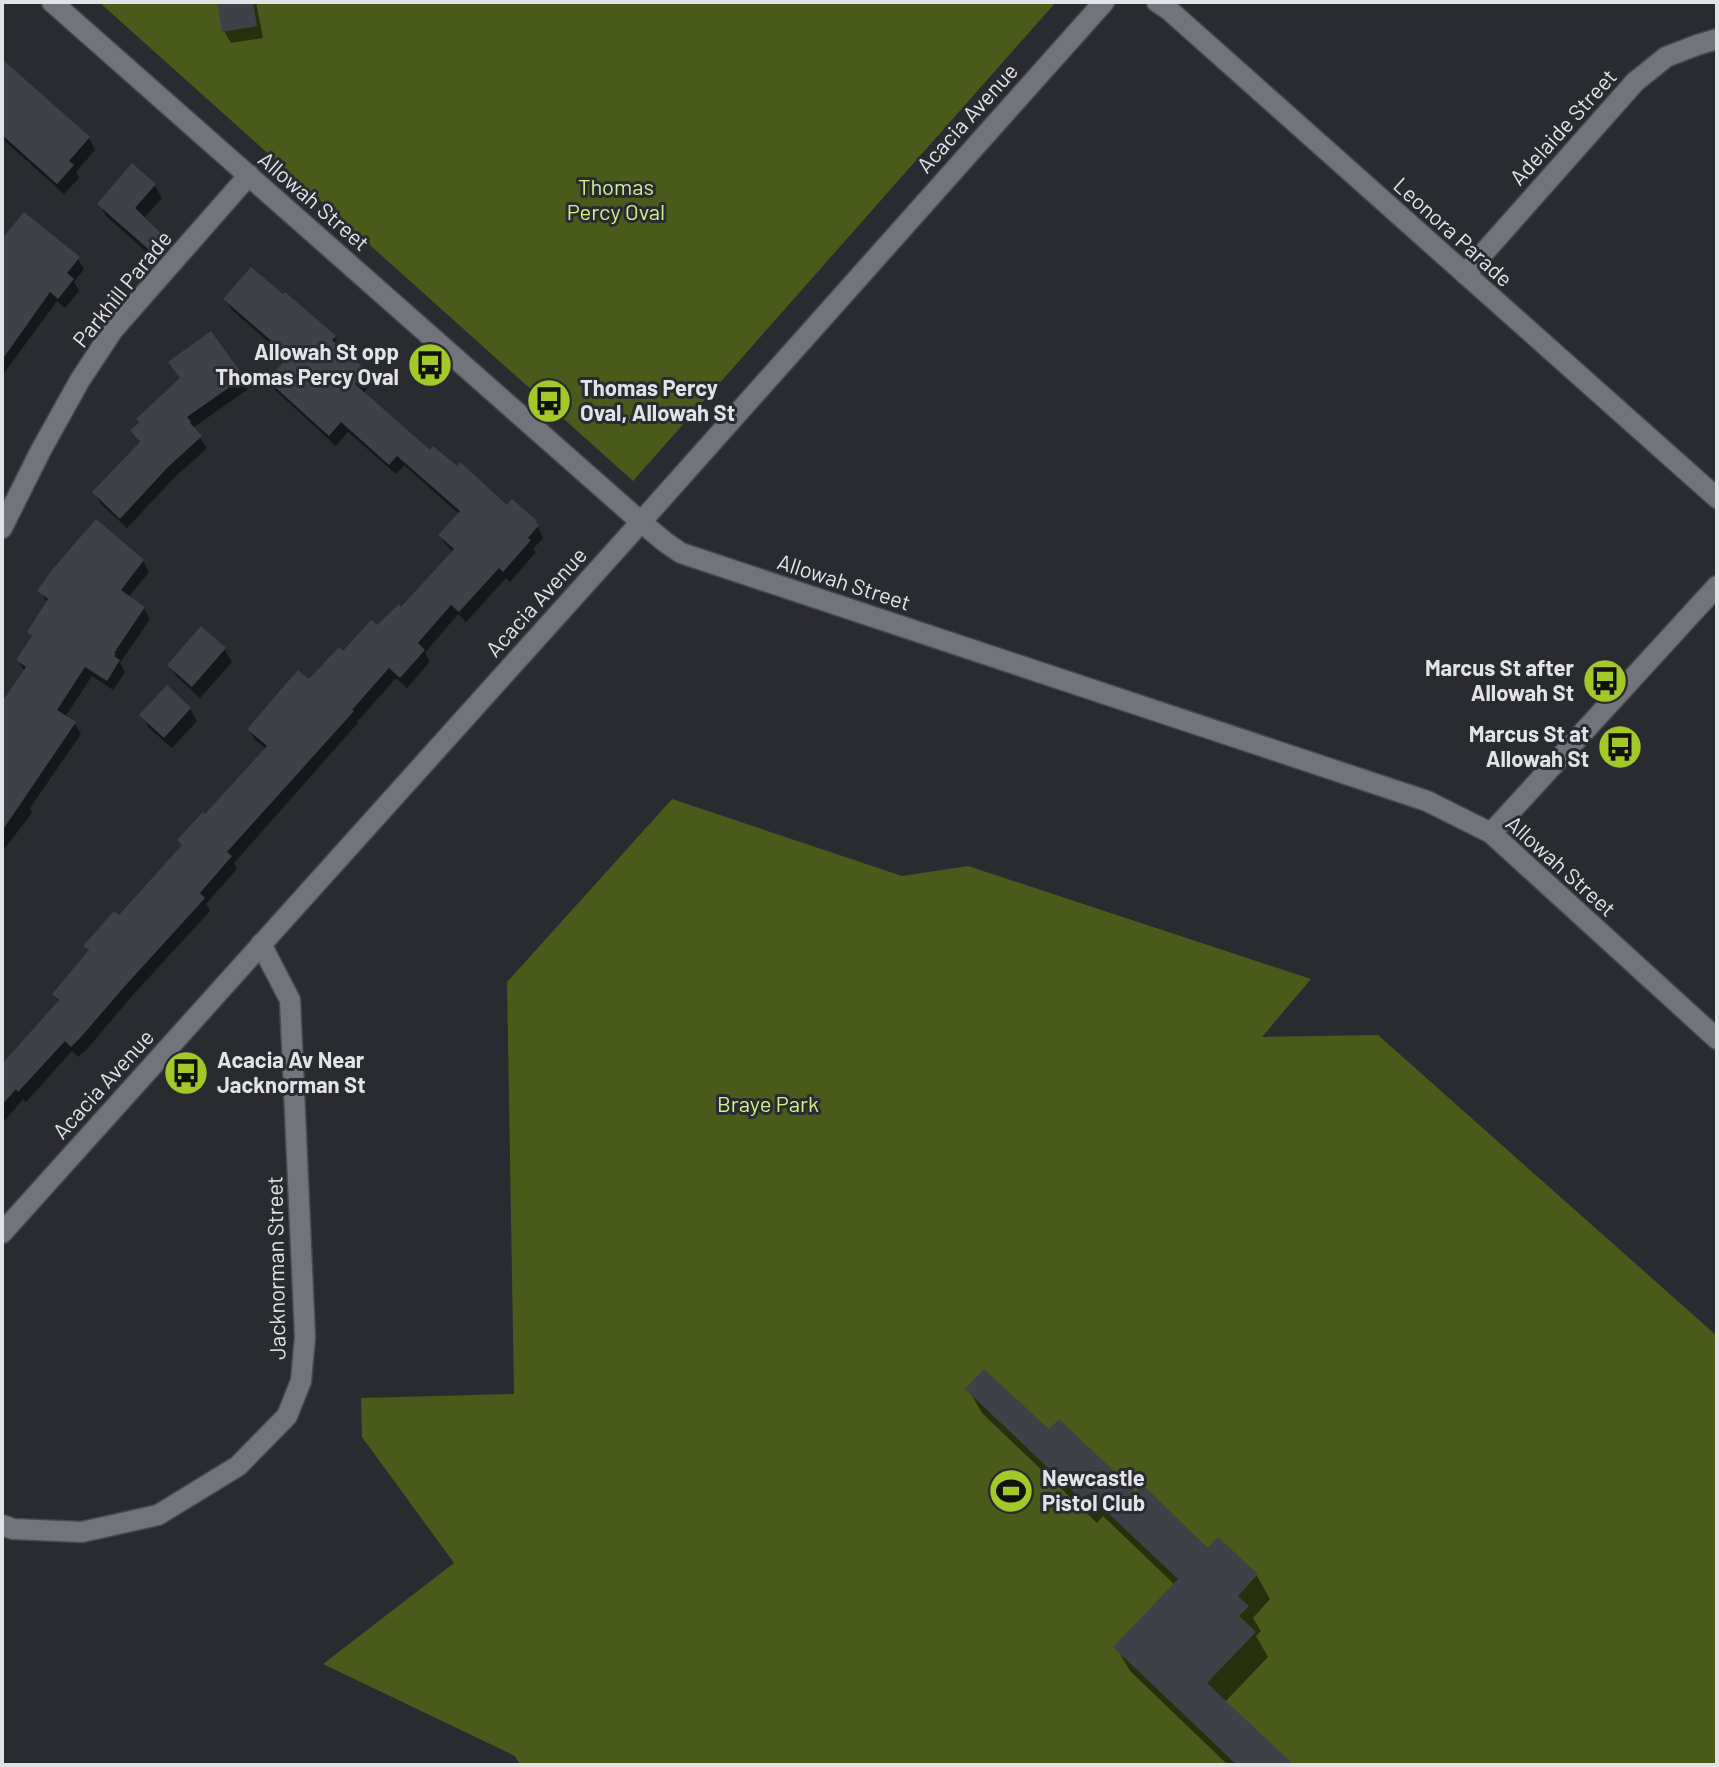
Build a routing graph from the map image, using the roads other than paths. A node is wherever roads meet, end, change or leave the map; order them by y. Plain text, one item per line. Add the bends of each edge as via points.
1 (52, 2) edge
2 (1104, 2) edge
3 (1157, 2) edge
4 (1717, 39) edge
5 (249, 175) junction
6 (1465, 274) junction
7 (1717, 498) edge
8 (641, 522) junction
9 (2, 528) edge
10 (1717, 586) edge
11 (1491, 833) junction
12 (261, 944) junction
13 (1717, 1039) edge
14 (2, 1233) edge
15 (2, 1525) edge

1 - 5 street, Allowah Street
2 - 8 street, Acacia Avenue
3 - 6 street, Leonora Parade
4 - 6 street, Adelaide Street via 1666,57 1635,82
5 - 8 street, Allowah Street
5 - 9 street, Parkhill Parade via 113,330 80,380
6 - 7 street, Leonora Parade
8 - 11 street, Allowah Street via 681,553 1427,801
8 - 12 street, Acacia Avenue
10 - 11 street
11 - 13 street, Allowah Street
12 - 14 street, Acacia Avenue
12 - 15 street, Jacknorman Street via 290,1000 305,1337 301,1381 287,1416 238,1466 158,1515 82,1532

